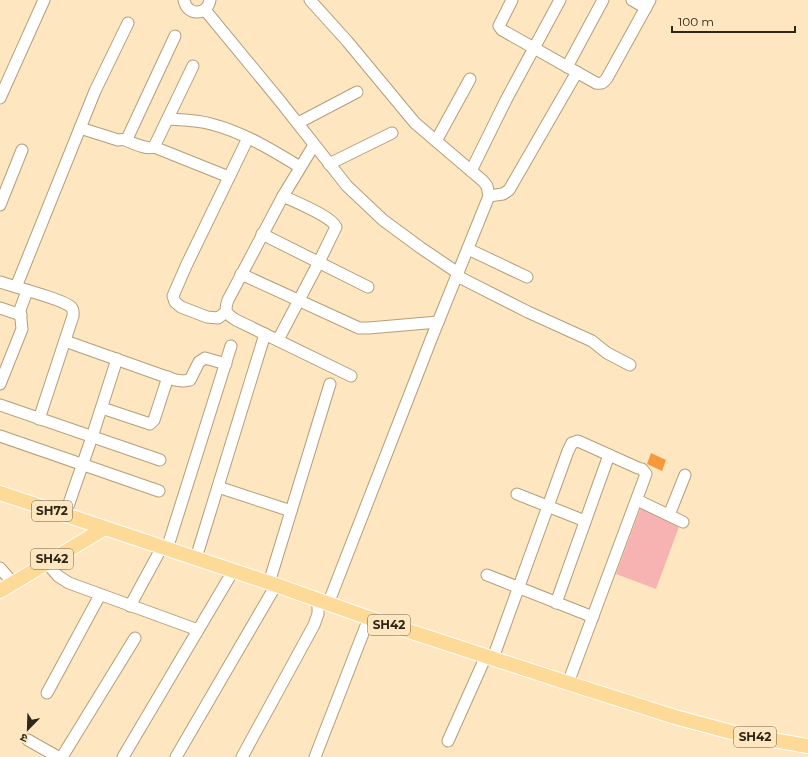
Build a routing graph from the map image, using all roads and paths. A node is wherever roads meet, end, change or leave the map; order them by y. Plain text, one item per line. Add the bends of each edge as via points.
1 (44, 0) edge
2 (184, 0) edge
3 (310, 0) edge
4 (512, 0) edge
5 (560, 0) edge
6 (603, 0) edge
7 (632, 0) edge
8 (648, 4) edge
9 (207, 5) edge
10 (128, 23) dead end
11 (175, 36) dead end
12 (534, 48) junction
13 (193, 66) dead end
14 (567, 67) junction
15 (577, 72) junction
16 (470, 79) dead end
17 (3, 85) edge
18 (357, 92) dead end
19 (0, 98) edge
20 (168, 119) junction
21 (298, 123) junction
22 (80, 128) junction
23 (392, 133) dead end
24 (248, 138) junction
25 (125, 140) junction
26 (436, 141) junction
27 (314, 145) junction
28 (154, 147) junction
29 (22, 150) dead end
30 (329, 164) junction
31 (300, 167) junction
32 (471, 171) junction
33 (229, 177) junction
34 (283, 196) junction
35 (489, 196) junction
36 (0, 204) edge
37 (262, 234) junction
38 (468, 249) junction
39 (319, 262) junction
40 (242, 274) junction
41 (458, 275) junction
42 (527, 276) dead end
43 (0, 282) edge
44 (16, 287) junction
45 (368, 287) dead end
46 (27, 291) junction
47 (299, 300) junction
48 (0, 308) edge
49 (226, 312) junction
50 (21, 315) junction
51 (438, 322) junction
52 (265, 334) junction
53 (278, 340) junction
54 (64, 341) junction
55 (231, 346) dead end
56 (117, 359) junction
57 (226, 364) junction
58 (630, 365) dead end
59 (3, 370) edge
60 (351, 376) dead end
61 (168, 377) junction
62 (0, 384) edge
63 (330, 384) dead end
64 (0, 405) edge
65 (102, 408) junction
66 (39, 418) junction
67 (0, 436) edge
68 (92, 437) junction
69 (609, 454) junction
70 (160, 460) dead end
71 (82, 465) junction
72 (685, 474) dead end
73 (218, 487) junction
74 (158, 491) dead end
75 (0, 493) edge
76 (517, 494) dead end
77 (637, 500) junction
78 (548, 507) junction
79 (291, 512) junction
80 (65, 515) junction
81 (669, 515) junction
82 (585, 521) junction
83 (683, 522) dead end
84 (105, 528) junction
85 (165, 548) junction
86 (196, 558) junction
87 (46, 562) junction
88 (0, 568) edge
89 (234, 571) junction
90 (487, 575) dead end
91 (13, 583) junction
92 (272, 584) junction
93 (518, 588) junction
94 (0, 591) edge
95 (100, 595) junction
96 (323, 602) junction
97 (556, 603) junction
98 (130, 606) junction
99 (593, 617) junction
100 (369, 618) junction
101 (198, 630) junction
102 (135, 638) dead end
103 (489, 657) junction
104 (568, 683) junction
105 (47, 694) dead end
106 (28, 740) dead end
107 (448, 741) dead end
108 (806, 743) edge
109 (58, 757) edge
110 (62, 757) edge
111 (123, 757) edge
112 (176, 757) edge
113 (242, 757) edge
114 (315, 757) edge

1 - 17 street
2 - 9 street via 192,12 201,12
3 - 26 street via 407,114
4 - 12 street via 500,28
5 - 12 street
6 - 14 street
7 - 8 street
8 - 15 street via 604,82 596,83
9 - 21 street
10 - 22 street
11 - 25 street
12 - 14 street
12 - 32 street
13 - 20 street
14 - 15 street
15 - 35 street via 509,190 503,194
16 - 26 street
17 - 19 street
18 - 21 street
20 - 24 street via 212,124
20 - 28 street
21 - 27 street
22 - 25 street
22 - 44 street
23 - 30 street
24 - 31 street
24 - 33 street
25 - 28 street
26 - 32 street
27 - 30 street
27 - 31 street
28 - 33 street
29 - 36 street
30 - 41 street via 383,220
31 - 34 street
32 - 35 street via 487,186
33 - 49 street via 173,296 174,302 181,307 207,317 218,318
34 - 37 street
34 - 39 street via 324,216 336,227
35 - 38 street
37 - 39 street
37 - 40 street
38 - 41 street
38 - 42 street
39 - 45 street
39 - 47 street
40 - 47 street
40 - 49 street via 225,307
41 - 51 street
41 - 58 street via 592,341 607,353
43 - 44 street
44 - 46 street
46 - 50 street via 20,310
46 - 54 street via 71,307 73,316
47 - 51 street via 359,328
47 - 53 street
48 - 50 street
49 - 52 street via 236,320
50 - 59 street via 22,329
51 - 96 street
52 - 53 street
52 - 73 street
53 - 60 street
54 - 56 street
54 - 66 street
55 - 57 street
56 - 61 street
56 - 65 street
57 - 61 street via 205,358 199,362 190,380
57 - 85 street
59 - 62 street
61 - 65 street via 154,420 150,424
63 - 79 street
64 - 66 street
65 - 68 street
66 - 68 street
67 - 71 street
68 - 70 street
68 - 71 street
69 - 77 street via 644,472 645,478
69 - 78 street via 578,441 572,443
69 - 82 street
71 - 74 street
71 - 80 street
72 - 81 street
73 - 79 street
73 - 86 street
75 - 80 main road, SH72
76 - 78 street
77 - 81 street
77 - 99 street
78 - 82 street
78 - 93 street
79 - 92 street
80 - 84 main road, SH72
81 - 83 street
82 - 97 street
84 - 85 main road, SH42
84 - 87 main road, SH42
85 - 86 main road, SH42
85 - 98 street
86 - 89 main road, SH42
87 - 91 main road, SH42
87 - 95 street via 63,580
88 - 91 street
89 - 92 main road, SH42
89 - 101 street
90 - 93 street
91 - 94 main road, SH42
92 - 96 main road, SH42
92 - 112 street
93 - 97 street
93 - 103 street
95 - 98 street
95 - 105 street
96 - 100 main road, SH42
96 - 113 street via 314,625
97 - 99 street
98 - 101 street
99 - 104 street
100 - 103 main road, SH42
100 - 114 street
101 - 111 street
102 - 110 street
103 - 104 main road, SH42
103 - 107 street
104 - 108 main road, SH42 via 675,717 749,736
106 - 109 street

